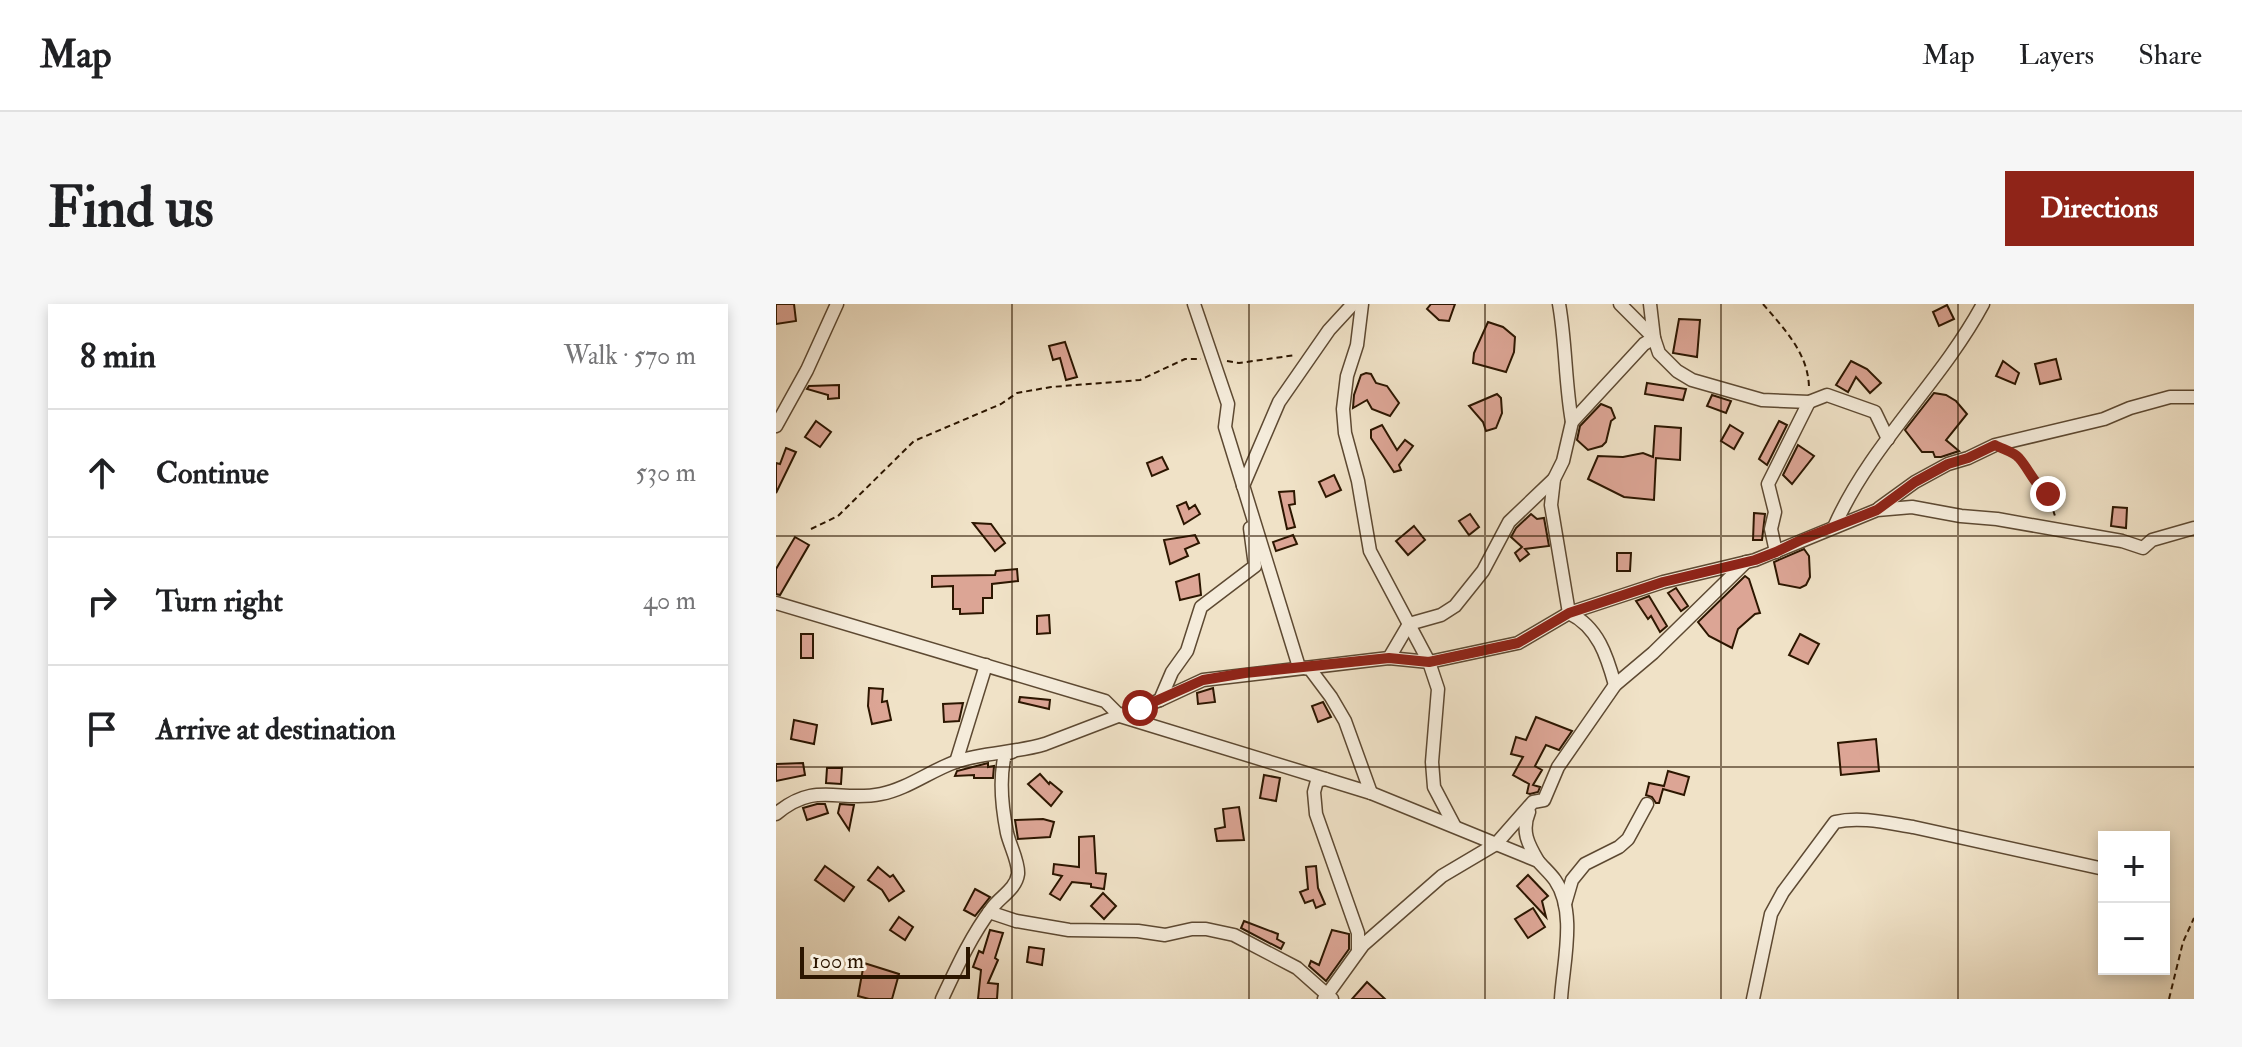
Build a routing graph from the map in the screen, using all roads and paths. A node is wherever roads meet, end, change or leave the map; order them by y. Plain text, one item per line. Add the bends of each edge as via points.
1 (837, 304) edge
2 (1194, 304) edge
3 (1353, 304) edge
4 (1362, 304) edge
5 (1559, 304) edge
6 (1620, 304) edge
7 (1650, 304) edge
8 (1763, 304) edge
9 (1983, 304) edge
10 (1654, 338) junction
11 (1319, 346) junction
12 (1211, 359) junction
13 (2194, 397) edge
14 (1809, 402) junction
15 (1572, 422) junction
16 (776, 426) edge
17 (1888, 439) junction
18 (1995, 445) junction
19 (1554, 479) junction
20 (1243, 487) junction
21 (1877, 510) junction
22 (1835, 525) junction
23 (2194, 528) edge
24 (811, 529) dead end
25 (2063, 531) junction
26 (1776, 552) junction
27 (1748, 560) junction
28 (776, 603) edge
29 (1569, 613) junction
30 (1409, 624) junction
31 (1389, 658) junction
32 (1429, 662) junction
33 (986, 665) junction
34 (1299, 667) junction
35 (1615, 685) junction
36 (1160, 700) junction
37 (1120, 716) junction
38 (1016, 751) junction
39 (956, 762) junction
40 (1325, 779) junction
41 (1371, 793) junction
42 (1533, 802) junction
43 (1647, 804) dead end
44 (776, 814) edge
45 (1454, 825) junction
46 (1496, 844) junction
47 (1538, 861) junction
48 (2098, 868) edge
49 (1565, 904) junction
50 (989, 912) junction
51 (2194, 918) edge
52 (1358, 951) junction
53 (1328, 997) edge
54 (942, 999) edge
55 (1561, 999) edge
56 (1753, 999) edge
57 (2169, 999) edge

1 - 16 street
2 - 12 street
3 - 11 street
4 - 30 street via 1347,376 1345,433 1370,551
5 - 15 street
6 - 10 street
7 - 10 street
8 - 14 path via 1800,350 1809,373
9 - 17 street via 1966,337
10 - 14 street via 1659,353 1692,380 1762,400
10 - 15 street
11 - 12 path via 1290,357 1239,363
11 - 20 street via 1279,402
12 - 20 street via 1228,404 1225,427
12 - 24 path via 1185,359 1140,380 1017,393 914,441 838,516
13 - 18 street via 2170,397
14 - 17 street via 1827,395 1875,412
14 - 26 street via 1768,484
15 - 19 street
17 - 22 street via 1849,493
18 - 21 street via 1915,482
18 - 25 path via 2018,456 2048,494
19 - 29 street via 1551,505
19 - 30 street via 1509,522 1483,571 1455,606
20 - 34 street
20 - 36 street via 1255,566 1201,607 1187,651
21 - 22 street
21 - 25 street via 1912,507
22 - 26 street
23 - 25 street via 2152,540 2143,548
26 - 27 street
27 - 29 street
27 - 35 street
28 - 33 street
29 - 32 street via 1518,643
29 - 35 street via 1585,621 1595,635
30 - 31 street
30 - 32 street
31 - 32 street
31 - 34 street
32 - 45 street via 1438,689 1434,787
33 - 37 street via 1105,701
33 - 39 street
34 - 36 street via 1203,680
34 - 41 street via 1310,669 1345,721
35 - 42 street via 1558,767 1544,800
36 - 37 street
37 - 38 street
37 - 40 street
38 - 39 street
38 - 50 street via 1005,754 1002,802 1017,879
39 - 44 street via 890,792 803,797
40 - 41 street
40 - 52 street via 1317,781 1314,792 1316,814 1358,933
41 - 45 street
42 - 46 street
42 - 47 street via 1525,833
43 - 49 street via 1628,839 1585,864 1572,880
45 - 46 street
46 - 47 street
46 - 52 street via 1442,876
47 - 49 street via 1556,881
48 - 56 street via 1913,827 1835,822 1771,914
49 - 55 street
50 - 53 street via 1069,930 1165,935 1206,929 1234,935 1297,968
50 - 54 street
51 - 57 path
52 - 53 street

